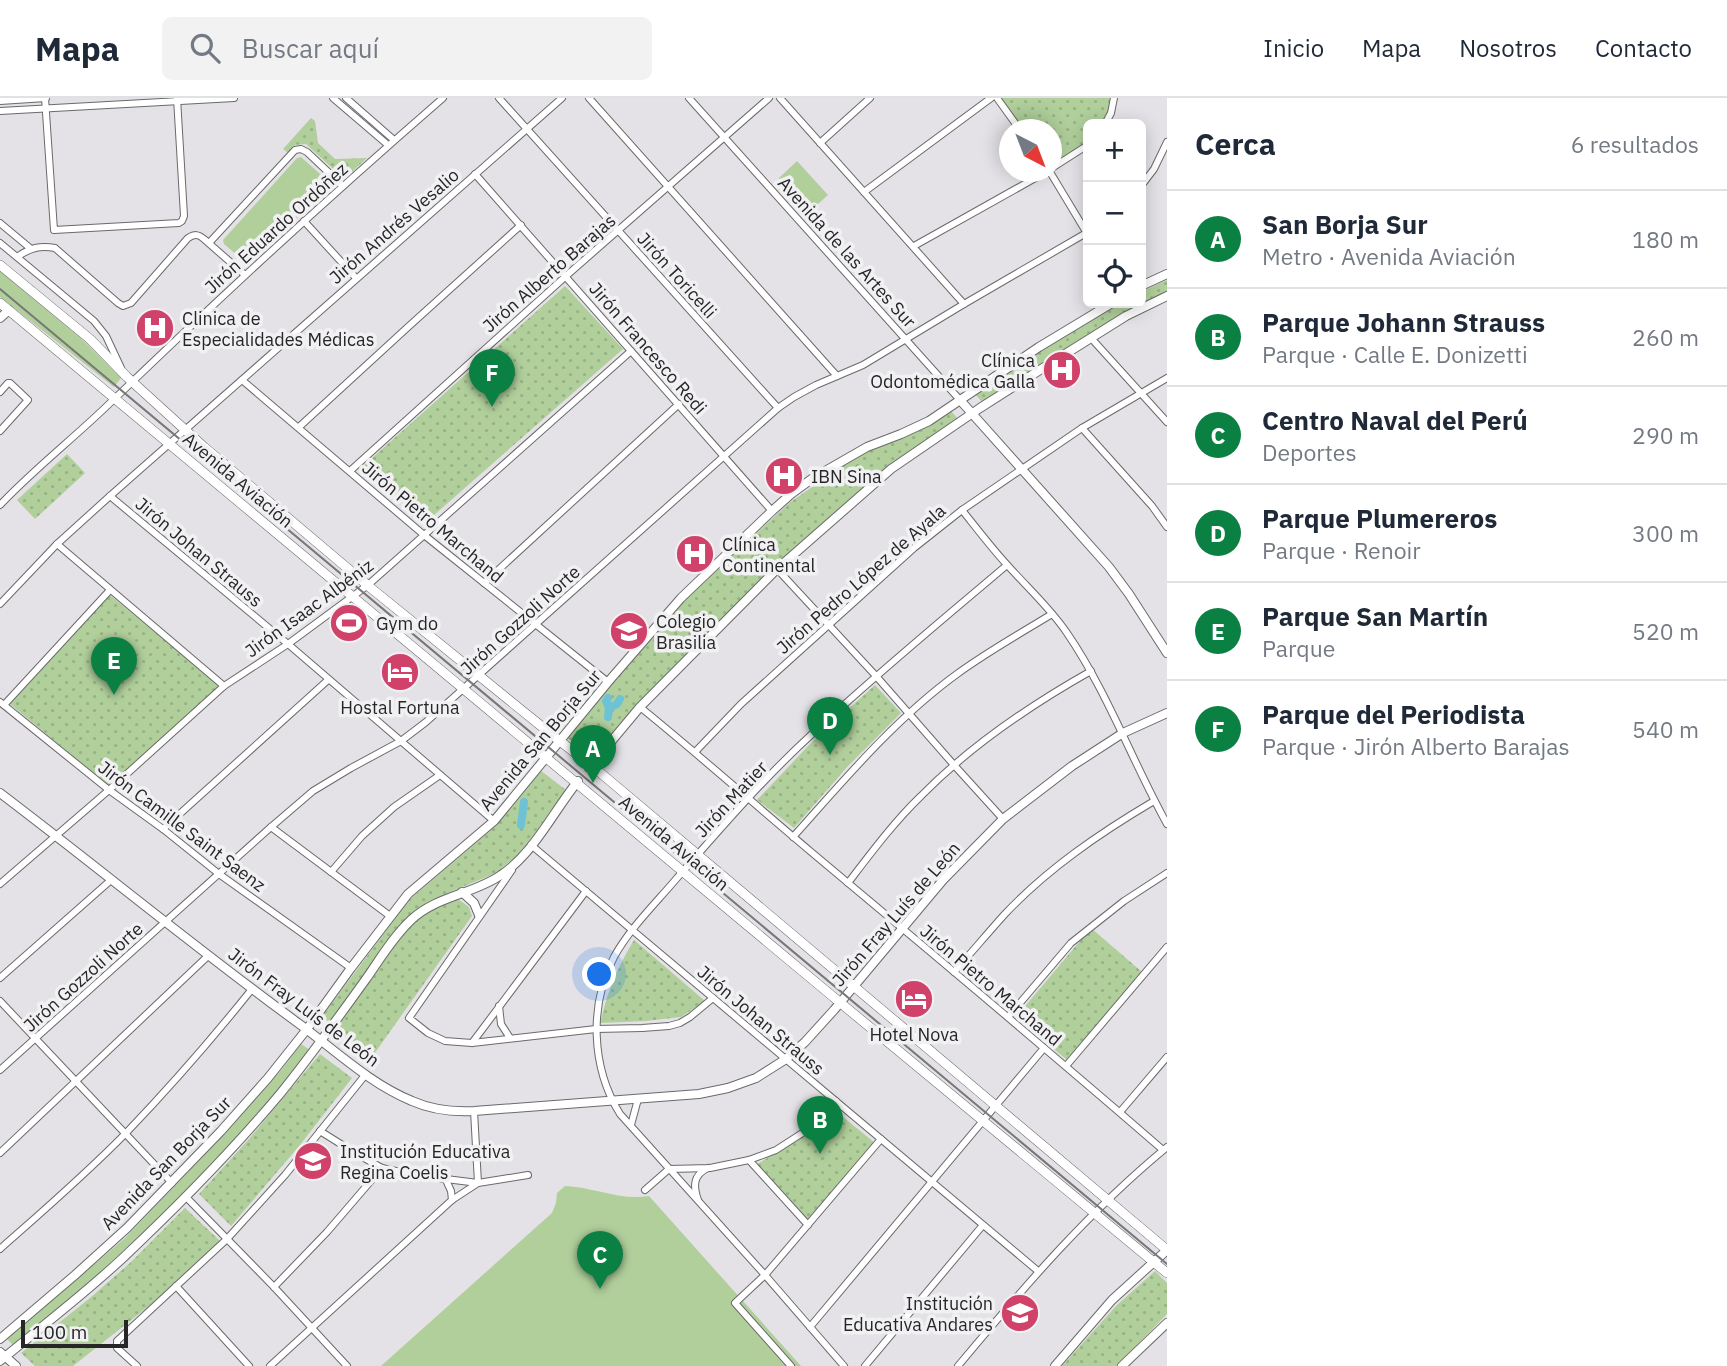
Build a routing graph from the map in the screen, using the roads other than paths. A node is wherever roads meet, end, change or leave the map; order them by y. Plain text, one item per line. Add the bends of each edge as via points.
1 (46, 98) edge
2 (234, 98) edge
3 (333, 98) edge
4 (346, 98) edge
5 (443, 98) edge
6 (499, 98) edge
7 (562, 98) edge
8 (589, 98) edge
9 (689, 98) edge
10 (769, 98) edge
11 (780, 98) edge
12 (870, 98) edge
13 (991, 98) edge
14 (997, 98) edge
15 (1114, 98) edge
16 (177, 100) edge
17 (0, 101) edge
18 (112, 101) edge
19 (46, 108) junction
20 (0, 111) edge
21 (1012, 119) edge
22 (1108, 119) edge
23 (526, 129) junction
24 (724, 137) junction
25 (394, 140) junction
26 (1167, 142) edge
27 (820, 143) junction
28 (388, 145) junction
29 (1083, 148) edge
30 (1062, 162) edge
31 (475, 174) junction
32 (1028, 182) edge
33 (1056, 182) edge
34 (1144, 182) edge
35 (343, 186) junction
36 (670, 186) junction
37 (864, 192) junction
38 (304, 221) junction
39 (0, 223) edge
40 (521, 225) junction
41 (1083, 225) edge
42 (619, 231) junction
43 (1083, 236) edge
44 (0, 243) edge
45 (209, 243) junction
46 (914, 246) junction
47 (30, 248) junction
48 (17, 257) junction
49 (0, 265) edge
50 (1167, 274) edge
51 (245, 275) junction
52 (566, 276) junction
53 (356, 278) junction
54 (1146, 284) edge
55 (1167, 296) edge
56 (0, 303) edge
57 (964, 304) junction
58 (1104, 308) edge
59 (9, 310) junction
60 (0, 318) edge
61 (1091, 338) junction
62 (905, 341) junction
63 (631, 351) junction
64 (123, 373) junction
65 (837, 376) junction
66 (1167, 377) edge
67 (242, 380) junction
68 (131, 381) junction
69 (0, 392) edge
70 (1141, 392) junction
71 (115, 398) junction
72 (960, 401) junction
73 (679, 404) junction
74 (778, 408) junction
75 (972, 414) junction
76 (1167, 422) edge
77 (299, 427) junction
78 (1082, 428) junction
79 (184, 430) junction
80 (0, 431) edge
81 (169, 443) junction
82 (724, 456) junction
83 (1022, 469) junction
84 (350, 471) junction
85 (110, 496) junction
86 (0, 505) edge
87 (772, 510) junction
88 (962, 510) junction
89 (1167, 527) edge
90 (424, 535) junction
91 (57, 544) junction
92 (1007, 565) junction
93 (777, 569) junction
94 (484, 583) junction
95 (368, 585) junction
96 (110, 590) junction
97 (354, 597) junction
98 (0, 604) edge
99 (1052, 614) junction
100 (536, 623) junction
101 (829, 624) junction
102 (288, 644) junction
103 (1167, 653) edge
104 (1091, 671) junction
105 (479, 675) junction
106 (876, 676) junction
107 (328, 680) junction
108 (608, 682) junction
109 (224, 686) junction
110 (463, 689) junction
111 (2, 703) edge
112 (640, 707) junction
113 (1167, 713) edge
114 (910, 714) junction
115 (1123, 733) junction
116 (401, 741) junction
117 (561, 741) junction
118 (695, 752) junction
119 (547, 758) junction
120 (954, 765) junction
121 (590, 767) junction
122 (440, 775) junction
123 (577, 782) junction
124 (109, 790) junction
125 (0, 793) edge
126 (748, 799) junction
127 (1154, 801) junction
128 (1003, 819) junction
129 (495, 821) junction
130 (1167, 824) edge
131 (271, 827) junction
132 (163, 829) junction
133 (56, 836) junction
134 (793, 837) junction
135 (531, 845) junction
136 (698, 854) junction
137 (522, 856) junction
138 (331, 872) junction
139 (683, 872) junction
140 (1167, 873) edge
141 (219, 874) junction
142 (111, 880) junction
143 (0, 883) edge
144 (848, 883) junction
145 (586, 891) junction
146 (462, 892) junction
147 (479, 915) junction
148 (390, 916) junction
149 (166, 922) junction
150 (902, 929) junction
151 (632, 930) junction
152 (1167, 947) edge
153 (209, 955) junction
154 (351, 968) junction
155 (954, 972) junction
156 (0, 978) edge
157 (854, 987) junction
158 (252, 989) junction
159 (713, 998) junction
160 (0, 1001) edge
161 (840, 1003) junction
162 (499, 1006) junction
163 (1008, 1017) junction
164 (307, 1029) junction
165 (596, 1029) junction
166 (35, 1038) junction
167 (510, 1038) junction
168 (321, 1040) junction
169 (472, 1043) junction
170 (1044, 1048) junction
171 (1167, 1058) edge
172 (786, 1059) junction
173 (1066, 1066) junction
174 (0, 1070) edge
175 (366, 1074) junction
176 (76, 1082) junction
177 (638, 1099) junction
178 (612, 1101) junction
179 (835, 1101) junction
180 (996, 1105) junction
181 (474, 1111) junction
182 (1120, 1112) junction
183 (983, 1120) junction
184 (631, 1125) junction
185 (320, 1131) junction
186 (125, 1134) junction
187 (881, 1139) junction
188 (1165, 1148) edge
189 (0, 1153) edge
190 (749, 1160) junction
191 (382, 1168) junction
192 (710, 1168) junction
193 (669, 1169) junction
194 (528, 1175) dead end
195 (446, 1180) junction
196 (932, 1182) junction
197 (172, 1183) junction
198 (478, 1183) junction
199 (645, 1190) dead end
200 (186, 1197) junction
201 (452, 1200) junction
202 (1106, 1200) junction
203 (700, 1203) junction
204 (1093, 1212) junction
205 (808, 1225) junction
206 (983, 1225) junction
207 (227, 1239) junction
208 (0, 1248) edge
209 (1167, 1250) edge
210 (1154, 1262) junction
211 (1038, 1271) junction
212 (1167, 1273) edge
213 (765, 1275) junction
214 (176, 1286) junction
215 (274, 1287) junction
216 (1167, 1323) edge
217 (810, 1327) junction
218 (312, 1329) junction
219 (0, 1339) edge
220 (2, 1356) edge
221 (16, 1366) edge
222 (137, 1366) edge
223 (249, 1366) edge
224 (270, 1366) edge
225 (347, 1366) edge
226 (791, 1366) edge
227 (844, 1366) edge
228 (865, 1366) edge
229 (958, 1366) edge
230 (1055, 1366) edge
231 (1122, 1366) edge

1 - 17 street
1 - 19 street
2 - 16 street
3 - 28 street
4 - 25 street
5 - 25 street, Jirón Eduardo Ordóñez
6 - 23 street, Jirón Toricelli
7 - 23 street, Jirón Andrés Vesalio
8 - 36 street
9 - 24 street, Avenida de las Artes Sur
10 - 24 street, Jirón Alberto Barajas
11 - 27 street
12 - 27 street
13 - 37 street
14 - 21 street
15 - 22 street
16 - 18 street
16 - 19 street via 184,216 178,223 54,230
18 - 19 street
19 - 20 street
23 - 31 street, Jirón Andrés Vesalio
23 - 42 street, Jirón Toricelli
24 - 36 street, Jirón Alberto Barajas
24 - 62 street, Avenida de las Artes Sur
25 - 28 street, Jirón Eduardo Ordóñez
26 - 34 street
27 - 37 street
28 - 35 street, Jirón Eduardo Ordóñez
29 - 30 street
31 - 40 street, Jirón Francesco Redi
31 - 53 street, Jirón Andrés Vesalio
32 - 46 street
33 - 41 street
35 - 38 street, Jirón Eduardo Ordóñez
35 - 45 street via 307,152 293,151
36 - 42 street, Jirón Alberto Barajas
36 - 65 street
37 - 46 street
38 - 51 street, Jirón Eduardo Ordóñez
38 - 53 street
39 - 47 street
40 - 52 street, Jirón Francesco Redi
40 - 77 street
42 - 52 street, Jirón Alberto Barajas
42 - 74 street, Jirón Toricelli
43 - 57 street, Jirón Gozzoli Norte
44 - 48 street, Avenida Aviación
45 - 47 street via 197,235 188,238 131,303 123,306 55,248
45 - 51 street
46 - 57 street
47 - 48 street
48 - 64 street, Avenida Aviación via 94,321
49 - 64 main road, Avenida Aviación via 90,339
50 - 54 main road
51 - 68 street, Jirón Eduardo Ordóñez
52 - 63 street, Jirón Francesco Redi
52 - 84 street, Jirón Alberto Barajas
53 - 67 street, Jirón Andrés Vesalio
55 - 61 main road
56 - 59 main road, Avenida Aviación
57 - 62 street, Jirón Gozzoli Norte
58 - 72 main road, Avenida San Borja Sur
59 - 60 main road
59 - 71 main road, Avenida Aviación
61 - 70 street
61 - 75 main road
62 - 65 street, Jirón Gozzoli Norte
62 - 72 street, Avenida de las Artes Sur
63 - 73 street, Jirón Francesco Redi
63 - 90 street, Jirón Isaac Albéniz
64 - 68 main road, Avenida Aviación
65 - 74 street, Jirón Gozzoli Norte
66 - 70 street, Jirón Pedro López de Ayala
67 - 77 street, Jirón Pietro Marchand
67 - 79 street, Jirón Andrés Vesalio
68 - 71 street, Jirón Eduardo Ordóñez
68 - 79 main road, Avenida Aviación
69 - 80 street via 9,383 27,401
70 - 76 street
70 - 78 street, Jirón Pedro López de Ayala
71 - 81 main road, Avenida Aviación
71 - 86 street, Jirón Eduardo Ordóñez
72 - 75 main road, Avenida de las Artes Sur
72 - 87 main road, Avenida San Borja Sur via 929,421 840,462
73 - 82 street, Jirón Francesco Redi
73 - 94 street
74 - 82 street, Jirón Gozzoli Norte
75 - 83 main road, Avenida de las Artes Sur
75 - 93 main road via 891,469
77 - 84 street, Jirón Pietro Marchand
78 - 83 street, Jirón Pedro López de Ayala
78 - 89 street
79 - 81 street, Jirón Andrés Vesalio
79 - 95 main road, Avenida Aviación
81 - 85 street, Jirón Andrés Vesalio
81 - 97 main road, Avenida Aviación
82 - 87 street, Jirón Francesco Redi
82 - 100 street, Jirón Gozzoli Norte
83 - 88 street, Jirón Pedro López de Ayala
83 - 103 main road, Avenida de las Artes Sur via 1115,575
84 - 90 street, Jirón Pietro Marchand
85 - 91 street, Jirón Andrés Vesalio
85 - 102 street, Jirón Johan Strauss
87 - 108 main road, Avenida San Borja Sur via 681,598
88 - 92 street
88 - 101 street, Jirón Pedro López de Ayala
90 - 94 street, Jirón Pietro Marchand
90 - 95 street, Jirón Isaac Albéniz
91 - 96 street
91 - 98 street, Jirón Andrés Vesalio
92 - 99 street
92 - 106 street, Jirón Matier
93 - 101 street
93 - 112 main road
94 - 100 street, Jirón Pietro Marchand
95 - 97 street, Jirón Isaac Albéniz
95 - 105 main road, Avenida Aviación
96 - 109 street
96 - 111 street
97 - 102 street, Jirón Isaac Albéniz
97 - 110 main road, Avenida Aviación
99 - 104 street
99 - 114 street via 957,674
100 - 105 street, Jirón Gozzoli Norte
100 - 108 street, Jirón Pietro Marchand
101 - 106 street
101 - 118 street, Jirón Pedro López de Ayala
102 - 107 street, Jirón Johan Strauss
102 - 109 street, Jirón Isaac Albéniz
104 - 115 street
104 - 120 street via 1041,699
105 - 110 street, Jirón Gozzoli Norte
105 - 117 main road, Avenida Aviación
106 - 114 street
106 - 126 street, Jirón Matier
107 - 116 street, Jirón Johan Strauss
107 - 132 street
108 - 117 main road, Avenida San Borja Sur
109 - 124 street, Jirón Isaac Albéniz
110 - 116 street, Jirón Gozzoli Norte
110 - 119 main road, Avenida Aviación
111 - 124 street, Jirón Camille Saint Saenz
112 - 118 street, Jirón Pietro Marchand
112 - 121 main road
113 - 115 main road, Jirón Fray Luís de León
114 - 120 street
114 - 134 street
115 - 127 street
115 - 128 main road, Jirón Fray Luís de León
116 - 122 street, Jirón Johan Strauss
116 - 131 street, Jirón Gozzoli Norte via 313,791
117 - 119 main road, Avenida San Borja Sur
117 - 121 main road, Avenida Aviación
118 - 126 street, Jirón Pietro Marchand
119 - 123 main road, Avenida Aviación
119 - 129 main road, Avenida San Borja Sur
120 - 128 street
120 - 144 street via 920,796
121 - 136 main road, Avenida Aviación
122 - 129 street, Jirón Johan Strauss
122 - 138 street via 394,807
123 - 135 main road, Avenida San Borja Sur
123 - 139 main road, Avenida Aviación
124 - 132 street, Jirón Camille Saint Saenz
124 - 133 street, Jirón Isaac Albéniz
125 - 133 main road, Jirón Fray Luís de León
126 - 134 street, Jirón Pietro Marchand
126 - 136 street, Jirón Matier
127 - 130 street
127 - 155 street via 1050,873 1005,914
128 - 150 main road, Jirón Fray Luís de León
129 - 148 main road, Avenida San Borja Sur via 408,894
131 - 138 street
131 - 141 street, Jirón Gozzoli Norte
132 - 141 street, Jirón Camille Saint Saenz
133 - 142 main road, Jirón Fray Luís de León
133 - 143 street, Jirón Isaac Albéniz
134 - 144 street, Jirón Pietro Marchand
135 - 137 main road, Avenida San Borja Sur
135 - 145 street, Jirón Johan Strauss
136 - 139 street, Jirón Matier
136 - 157 main road, Avenida Aviación
137 - 146 main road, Avenida San Borja Sur via 503,874
137 - 147 street
138 - 148 street
139 - 151 street, Jirón Matier
139 - 161 main road, Avenida Aviación
140 - 163 street via 1071,943
141 - 149 street, Jirón Gozzoli Norte
141 - 154 street, Jirón Camille Saint Saenz
142 - 149 main road, Jirón Fray Luís de León
142 - 156 street
144 - 150 street, Jirón Pietro Marchand
145 - 151 street, Jirón Johan Strauss
145 - 162 street
146 - 147 main road
146 - 168 main road, Avenida San Borja Sur via 412,919
147 - 169 street via 409,1018 445,1041
148 - 154 main road, Avenida San Borja Sur
149 - 153 main road, Jirón Fray Luís de León
149 - 166 street, Jirón Gozzoli Norte
150 - 155 street, Jirón Pietro Marchand
150 - 157 main road, Jirón Fray Luís de León
151 - 159 street, Jirón Johan Strauss
151 - 165 street, Jirón Matier via 604,980
152 - 173 street
153 - 158 main road, Jirón Fray Luís de León
153 - 176 street
154 - 164 main road, Avenida San Borja Sur
155 - 163 street, Jirón Pietro Marchand
157 - 161 main road, Jirón Fray Luís de León
157 - 180 main road, Avenida Aviación
158 - 164 main road, Jirón Fray Luís de León
158 - 186 street
159 - 165 street via 680,1023
159 - 172 street, Jirón Johan Strauss
160 - 166 street
161 - 172 main road, Jirón Fray Luís de León
161 - 183 main road, Avenida Aviación
162 - 167 street via 501,1024
162 - 169 street
163 - 170 street, Jirón Pietro Marchand
164 - 168 main road, Jirón Fray Luís de León
164 - 197 main road, Avenida San Borja Sur
165 - 167 street
165 - 178 street, Jirón Matier via 600,1067
166 - 174 street, Jirón Gozzoli Norte
166 - 176 street
167 - 169 street
168 - 175 main road, Jirón Fray Luís de León
168 - 200 main road, Avenida San Borja Sur via 261,1116
170 - 173 street, Jirón Pietro Marchand
170 - 180 street
171 - 182 street
172 - 177 main road, Jirón Fray Luís de León via 756,1078 728,1088
172 - 179 street, Jirón Johan Strauss
173 - 182 street, Jirón Pietro Marchand
175 - 181 main road, Jirón Fray Luís de León via 412,1102 453,1112
175 - 185 street
176 - 186 street
176 - 189 street
177 - 178 main road, Jirón Fray Luís de León
177 - 184 street
178 - 181 main road, Jirón Fray Luís de León
178 - 184 street, Jirón Matier
179 - 187 street, Jirón Johan Strauss
179 - 190 street via 807,1130 776,1150
180 - 183 street
180 - 202 main road, Avenida Aviación
181 - 198 street
182 - 188 street, Jirón Pietro Marchand
183 - 196 street
183 - 204 main road, Avenida Aviación
184 - 193 street, Jirón Matier
185 - 191 street
185 - 207 street
186 - 197 street
186 - 208 street
187 - 196 street, Jirón Johan Strauss
187 - 205 street
188 - 202 street
190 - 192 street
190 - 205 street
191 - 195 street
191 - 215 street
192 - 193 street
192 - 203 street via 701,1172 694,1184
193 - 199 street
193 - 203 street, Jirón Matier
194 - 198 street
195 - 198 street
195 - 201 street
196 - 206 street, Jirón Johan Strauss
196 - 217 street
197 - 219 main road, Avenida San Borja Sur
198 - 201 street
200 - 207 street
200 - 220 main road, Avenida San Borja Sur via 117,1263
201 - 218 street
202 - 204 street
202 - 209 main road, Avenida Aviación
203 - 213 street, Jirón Matier
204 - 210 main road, Avenida Aviación
204 - 211 street
205 - 213 street
206 - 211 street, Jirón Johan Strauss
206 - 228 street
207 - 214 street
207 - 215 street
209 - 210 main road
210 - 212 main road, Avenida Aviación
210 - 230 main road via 1112,1300
211 - 229 street
213 - 217 street, Jirón Matier
213 - 226 street via 738,1301
214 - 222 street via 117,1340 119,1351
214 - 223 street
215 - 218 street
216 - 231 main road
217 - 227 street, Jirón Matier
218 - 224 street
218 - 225 street
220 - 221 main road

